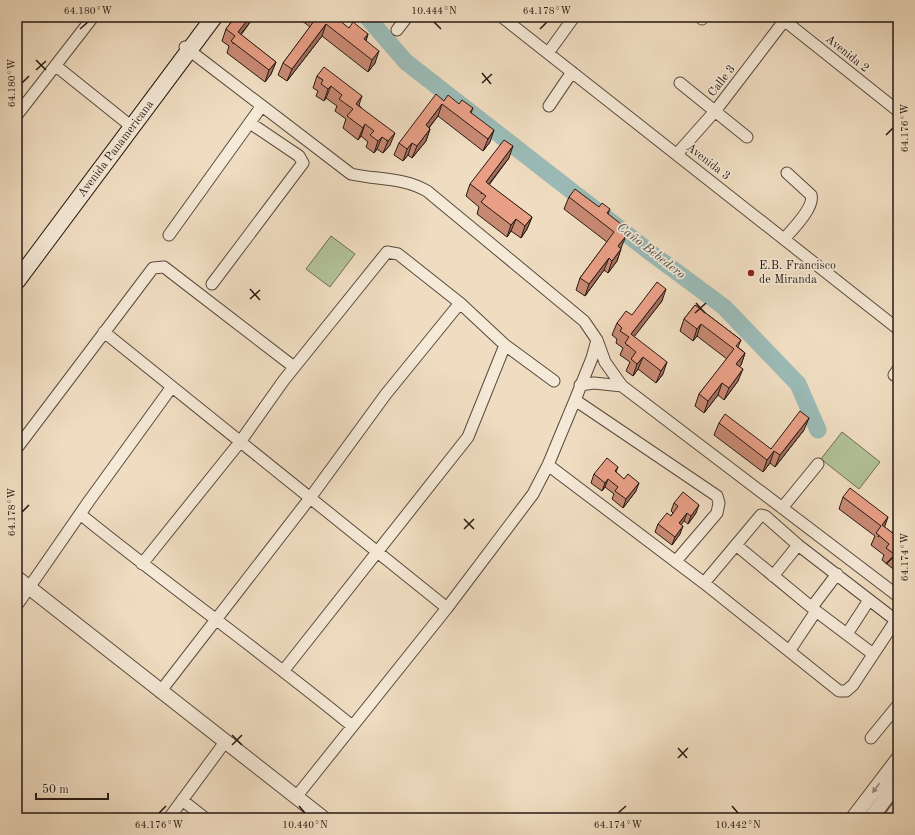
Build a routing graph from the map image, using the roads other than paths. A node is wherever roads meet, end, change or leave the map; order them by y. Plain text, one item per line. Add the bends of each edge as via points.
1 (93, 17) edge
2 (205, 17) edge
3 (214, 17) edge
4 (407, 17) edge
5 (502, 17) edge
6 (574, 17) edge
7 (782, 19) edge
8 (397, 30) dead end
9 (186, 48) junction
10 (548, 53) junction
11 (56, 66) junction
12 (572, 72) junction
13 (680, 83) dead end
14 (549, 106) dead end
15 (261, 107) junction
16 (716, 110) junction
17 (898, 111) edge
18 (17, 115) edge
19 (250, 123) junction
20 (129, 124) junction
21 (747, 137) dead end
22 (676, 154) junction
23 (787, 174) dead end
24 (169, 235) dead end
25 (784, 239) junction
26 (17, 266) edge
27 (17, 280) edge
28 (212, 284) dead end
29 (460, 303) junction
30 (898, 329) edge
31 (104, 332) junction
32 (597, 340) junction
33 (505, 345) junction
34 (294, 367) junction
35 (554, 381) dead end
36 (580, 385) junction
37 (622, 386) junction
38 (171, 388) junction
39 (575, 400) junction
40 (240, 442) junction
41 (17, 448) edge
42 (818, 464) dead end
43 (548, 465) junction
44 (310, 498) junction
45 (782, 508) junction
46 (80, 514) junction
47 (736, 545) junction
48 (798, 545) junction
49 (378, 553) junction
50 (676, 561) junction
51 (142, 564) junction
52 (836, 574) junction
53 (773, 576) junction
54 (17, 578) edge
55 (704, 583) junction
56 (30, 588) junction
57 (898, 596) edge
58 (869, 600) junction
59 (17, 605) edge
60 (447, 608) junction
61 (814, 609) junction
62 (216, 619) junction
63 (897, 621) edge
64 (846, 634) junction
65 (790, 650) junction
66 (873, 654) junction
67 (284, 670) junction
68 (160, 692) junction
69 (898, 705) edge
70 (352, 725) junction
71 (871, 738) dead end
72 (225, 742) junction
73 (898, 758) edge
74 (898, 782) edge
75 (296, 797) junction
76 (182, 800) junction
77 (898, 806) edge
78 (169, 818) edge
79 (205, 818) edge
80 (323, 818) edge
81 (853, 818) edge
82 (871, 818) edge
83 (889, 818) edge

1 - 11 street
2 - 9 main road, Avenida Panamericana
3 - 9 main road, Avenida Panamericana
4 - 8 street
5 - 10 street, Avenida 3
6 - 10 street
7 - 16 street, Calle 3
7 - 17 street, Avenida 2
9 - 15 street
9 - 20 main road, Avenida Panamericana
10 - 12 street, Avenida 3
11 - 18 street
11 - 20 street
12 - 14 street
12 - 22 street, Avenida 3
13 - 16 street
15 - 19 street
15 - 32 street via 351,174 404,181 427,191 561,300 584,321
16 - 21 street
16 - 22 street, Calle 3
19 - 24 street
19 - 28 street via 299,156 303,163
20 - 26 main road, Avenida Panamericana
20 - 27 main road, Avenida Panamericana
22 - 25 street, Avenida 3
23 - 25 street via 813,199 809,208
25 - 30 street, Avenida 3
29 - 33 street
29 - 34 street via 398,254 387,252
29 - 44 street via 386,394
31 - 34 street via 153,268 164,267
31 - 38 street
31 - 41 street
32 - 36 street
32 - 37 street via 605,362
33 - 35 street
33 - 49 street via 468,437
34 - 40 street
36 - 37 street via 594,383
36 - 39 street
37 - 45 street
38 - 40 street
38 - 46 street
39 - 43 street
39 - 50 street via 717,496 717,513
40 - 44 street
40 - 51 street
42 - 45 street
43 - 50 street
43 - 60 street via 533,494
44 - 49 street
44 - 62 street
45 - 57 street
46 - 51 street
46 - 56 street
47 - 48 street via 761,515
47 - 53 street
47 - 55 street
48 - 52 street
48 - 53 street
49 - 60 street
49 - 67 street
50 - 55 street
51 - 62 street
52 - 58 street
52 - 61 street
53 - 61 street
54 - 56 street
55 - 65 street
56 - 59 street
56 - 68 street
58 - 63 street
58 - 64 street
60 - 70 street
61 - 64 street
61 - 65 street
62 - 67 street
62 - 68 street
63 - 66 street
64 - 66 street
65 - 66 street via 839,690 846,691 853,685
67 - 70 street
68 - 72 street
69 - 71 street
70 - 75 street
72 - 75 street
72 - 76 street
73 -> 81 street
74 - 82 street
75 - 80 street
76 - 78 street
76 - 79 street
77 - 83 street

